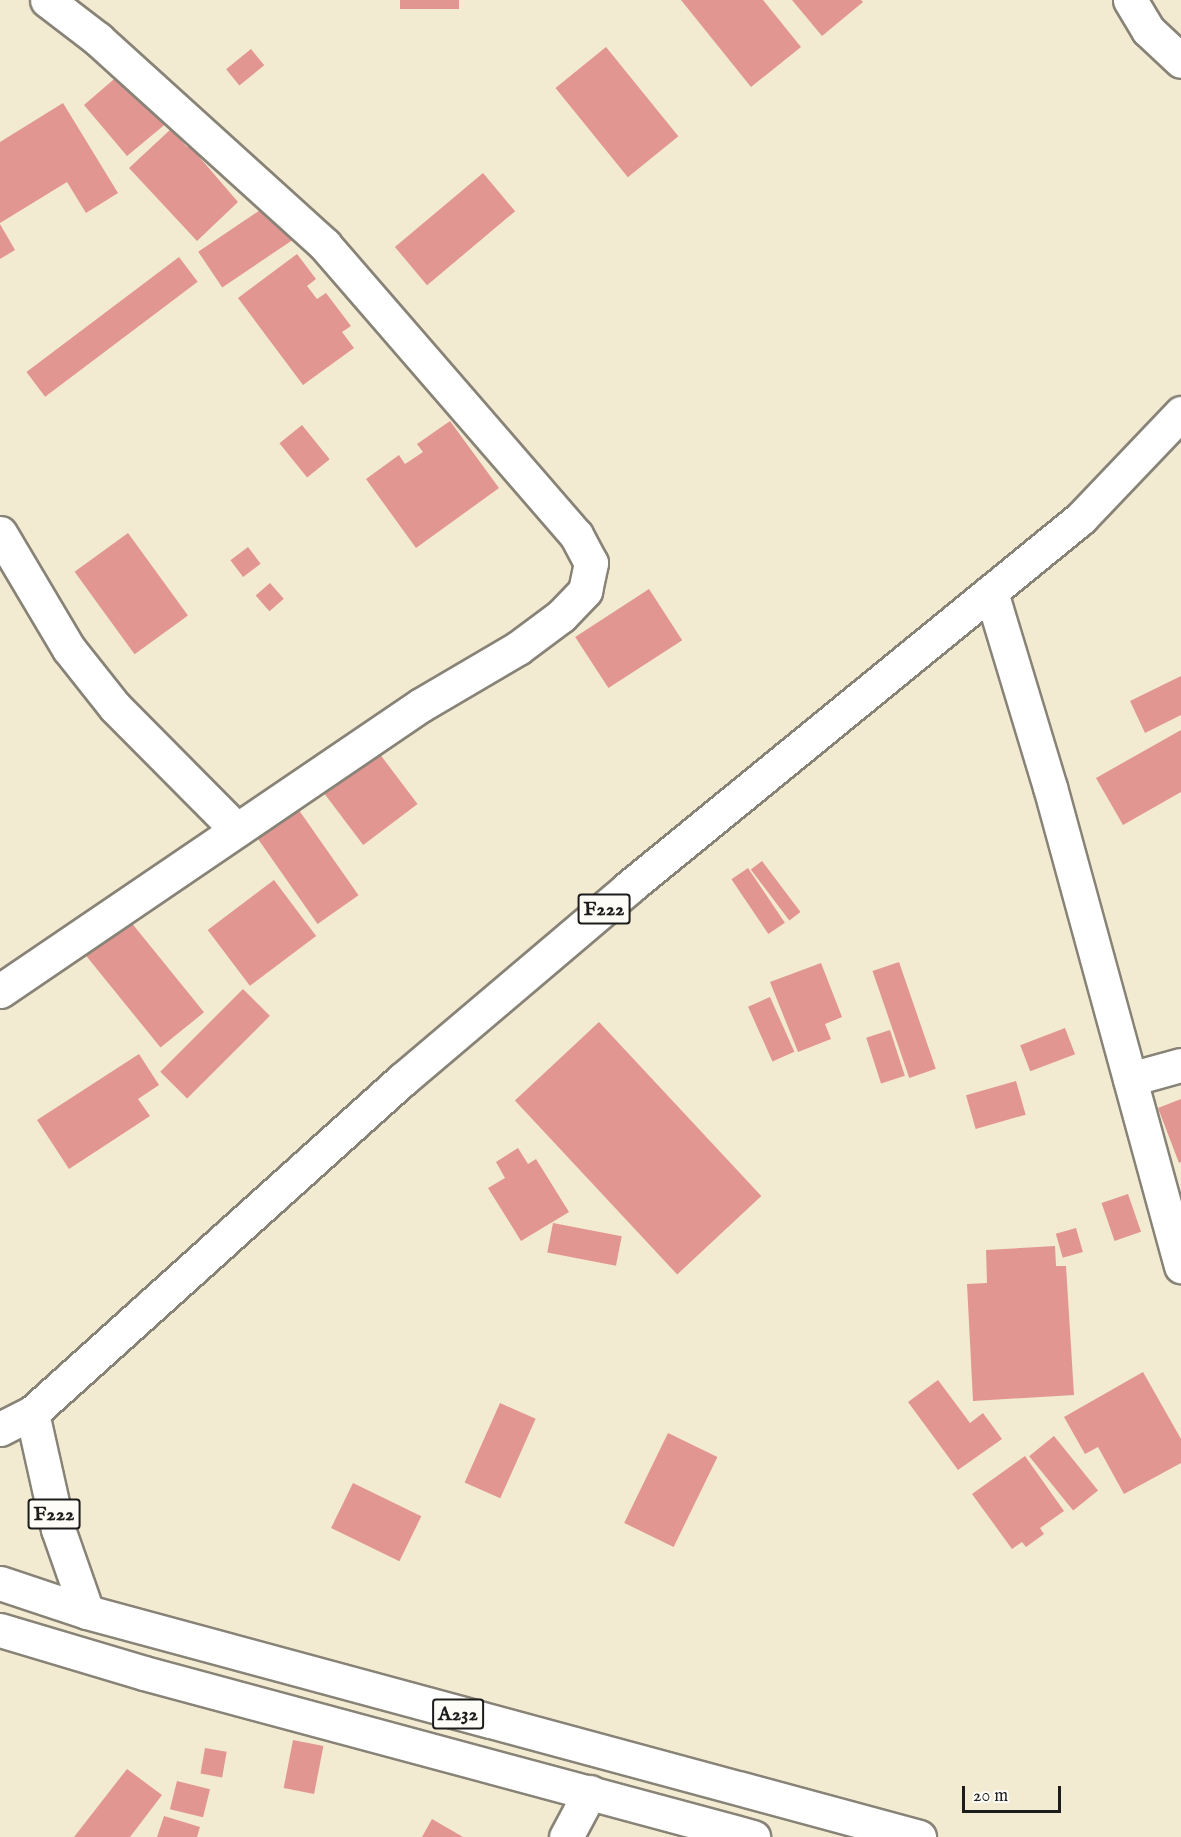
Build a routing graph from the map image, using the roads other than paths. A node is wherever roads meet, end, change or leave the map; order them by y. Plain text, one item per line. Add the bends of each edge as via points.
1 (47, 0) edge
2 (1130, 0) edge
3 (1181, 61) edge
4 (1181, 413) edge
5 (0, 533) edge
6 (991, 592) junction
7 (237, 830) junction
8 (0, 991) edge
9 (1181, 1065) edge
10 (1130, 1079) junction
11 (1181, 1266) edge
12 (32, 1413) junction
13 (0, 1429) edge
14 (0, 1583) edge
15 (87, 1612) junction
16 (1, 1631) edge
17 (590, 1791) junction
18 (566, 1837) edge
19 (753, 1837) edge
20 (919, 1837) edge

1 - 7 main road via 98,39 324,245 569,526 591,563 585,591 561,616 518,648 421,705
2 - 3 main road via 1148,30
4 - 6 main road, F222 via 1081,518
5 - 7 main road via 69,649 115,707
6 - 10 main road via 1050,787
6 - 12 main road, F222 via 628,888 402,1080
7 - 8 main road
9 - 10 main road
10 - 11 main road
12 - 13 main road, F222
12 - 15 main road, F222 via 58,1529
14 - 15 main road, A232
15 - 20 main road, A232
16 - 17 main road, A232 via 144,1673
17 - 18 main road
17 - 19 main road, A232

